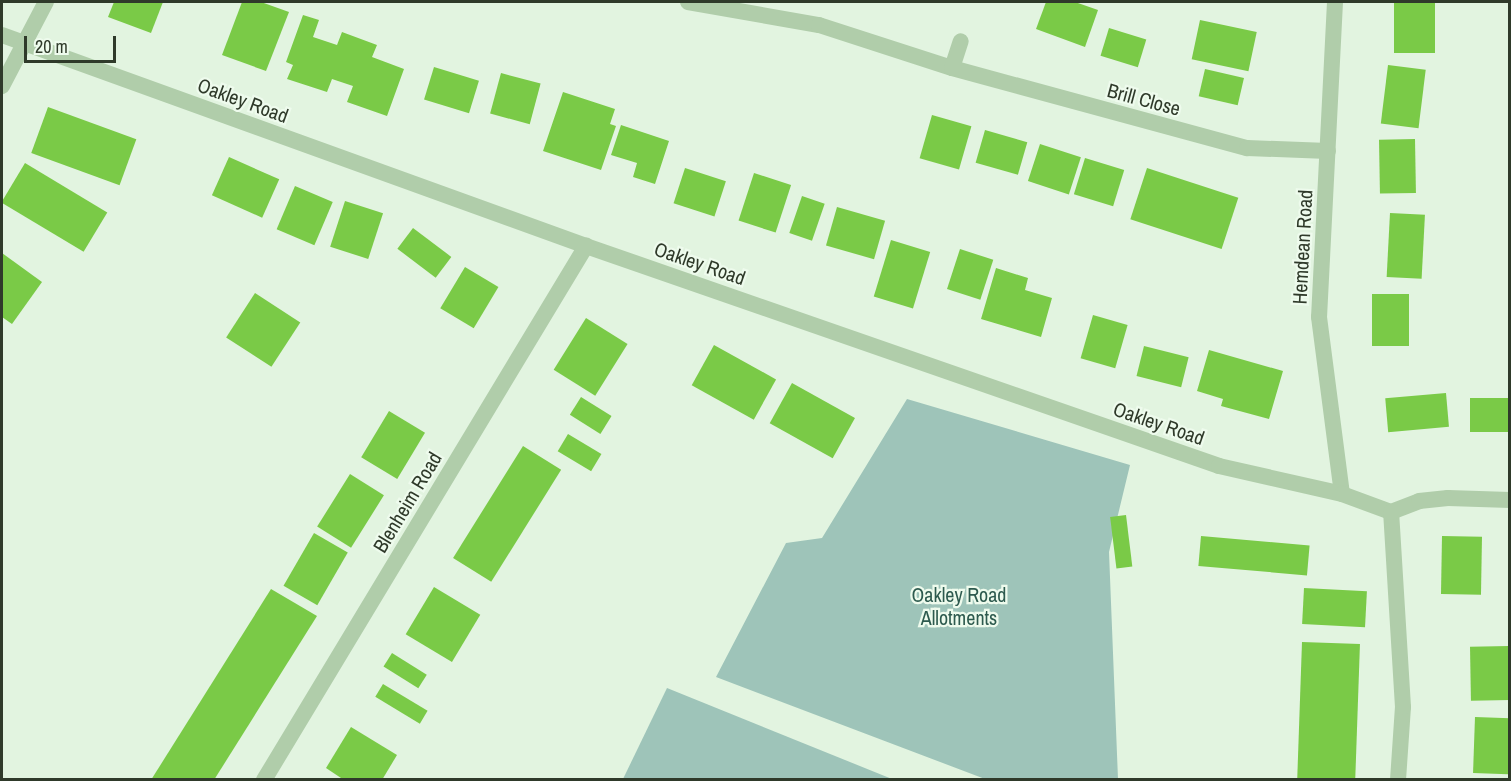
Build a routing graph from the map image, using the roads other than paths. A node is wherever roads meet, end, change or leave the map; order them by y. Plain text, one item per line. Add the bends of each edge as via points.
1 (45, 2) edge
2 (688, 2) edge
3 (1335, 2) edge
4 (2, 35) edge
5 (961, 41) dead end
6 (26, 43) junction
7 (952, 69) junction
8 (2, 87) edge
9 (1328, 151) junction
10 (586, 246) junction
11 (1342, 494) junction
12 (1509, 500) edge
13 (1391, 512) junction
14 (264, 780) edge
15 (1398, 780) edge

1 - 6 street
2 - 7 street, Brill Close via 819,25
3 - 9 street, Hemdean Road
4 - 6 street, Oakley Road
5 - 7 street
6 - 8 street
6 - 10 street, Oakley Road
7 - 9 street, Brill Close via 1247,148
9 - 11 street, Hemdean Road via 1319,317
10 - 11 street, Oakley Road via 1219,466
10 - 14 street, Blenheim Road
11 - 13 street, Oakley Road
12 - 13 street via 1448,498 1419,501
13 - 15 street via 1403,707

